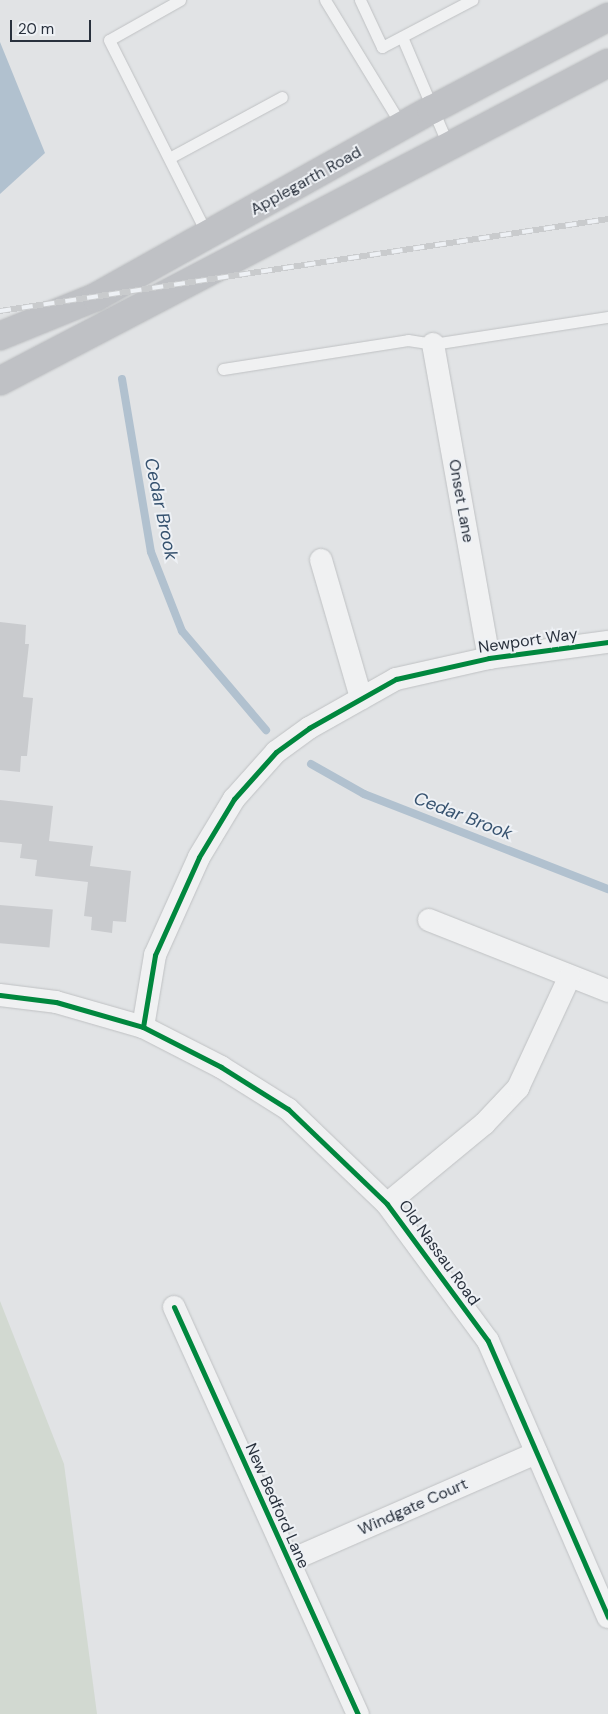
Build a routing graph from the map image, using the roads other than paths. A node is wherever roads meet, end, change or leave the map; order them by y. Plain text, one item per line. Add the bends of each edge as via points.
1 (180, 0) edge
2 (325, 0) edge
3 (360, 0) edge
4 (472, 0) edge
5 (608, 17) edge
6 (402, 37) junction
7 (608, 63) edge
8 (282, 97) dead end
9 (430, 110) junction
10 (402, 126) junction
11 (449, 147) junction
12 (171, 157) junction
13 (208, 236) junction
14 (608, 317) edge
15 (0, 336) edge
16 (433, 344) junction
17 (223, 369) dead end
18 (0, 381) edge
19 (321, 560) dead end
20 (608, 642) edge
21 (489, 658) junction
22 (360, 698) junction
23 (429, 920) dead end
24 (570, 976) junction
25 (608, 992) edge
26 (0, 995) edge
27 (143, 1027) junction
28 (387, 1204) junction
29 (174, 1307) dead end
30 (536, 1453) junction
31 (289, 1561) junction
32 (608, 1618) edge
33 (358, 1714) edge

1 - 12 lane via 109,40
2 - 10 lane
3 - 6 lane via 382,47
4 - 6 lane
5 - 9 main road, Applegarth Road
6 - 9 lane
7 - 11 main road, Applegarth Road
8 - 12 lane
9 - 10 main road, Applegarth Road
9 - 11 lane
10 - 13 main road, Applegarth Road
11 - 18 main road, Applegarth Road
12 - 13 lane
13 - 15 main road, Applegarth Road via 96,297
14 - 16 lane
16 - 17 lane via 408,340
16 - 21 street, Onset Lane
19 - 22 street
20 - 21 street, Newport Way
21 - 22 street, Newport Way via 396,679
22 - 27 street, Newport Way via 276,752 234,799 199,857 155,955
23 - 24 street
24 - 25 street
24 - 28 street via 518,1088 484,1124
26 - 27 street, Old Nassau Road via 56,1002
27 - 28 street, Old Nassau Road via 221,1066 288,1109
28 - 30 street, Old Nassau Road via 488,1341
29 - 31 street, New Bedford Lane
30 - 31 street, Windgate Court
30 - 32 street, Old Nassau Road
31 - 33 street, New Bedford Lane

